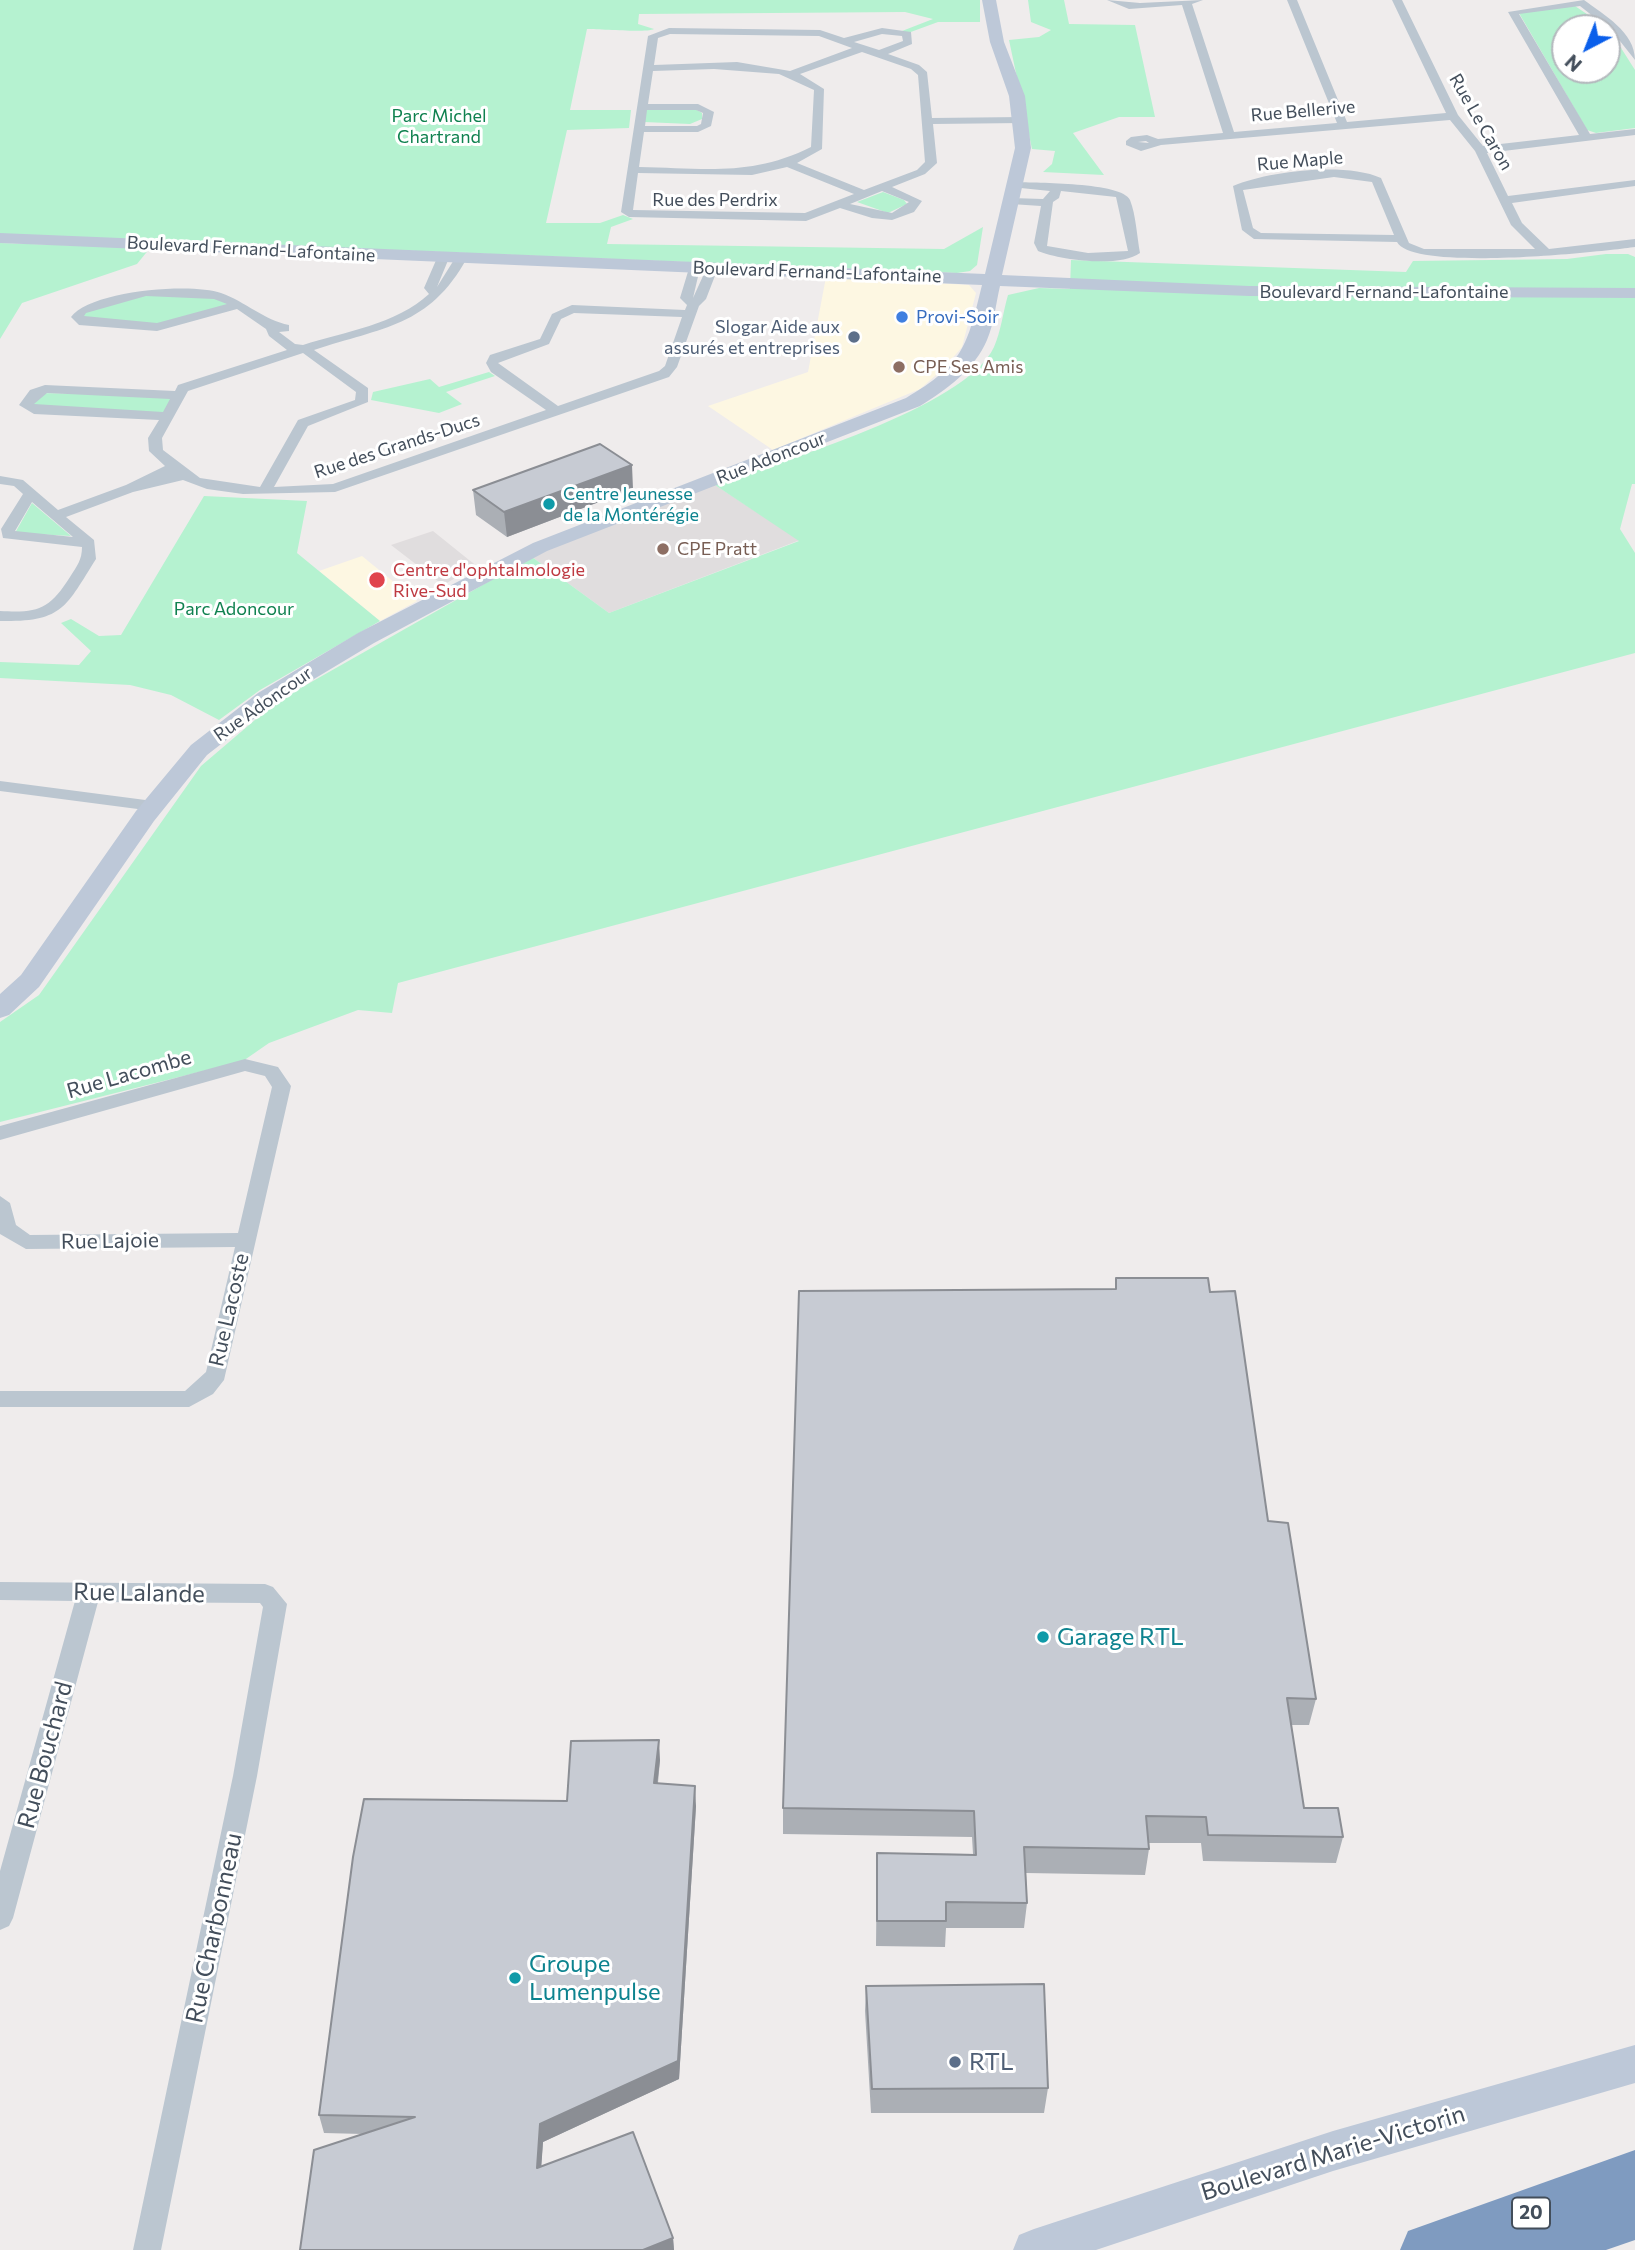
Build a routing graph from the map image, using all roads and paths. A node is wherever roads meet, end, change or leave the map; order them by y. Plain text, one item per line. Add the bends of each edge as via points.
1 (989, 0) edge
2 (1199, 0) edge
3 (1292, 0) edge
4 (1397, 0) edge
5 (1186, 1) edge
6 (1580, 2) edge
7 (1117, 3) edge
8 (845, 41) junction
9 (862, 48) junction
10 (879, 54) junction
11 (1635, 57) edge
12 (648, 68) junction
13 (792, 74) junction
14 (642, 107) junction
15 (1453, 116) junction
16 (928, 117) junction
17 (1021, 118) junction
18 (1343, 125) junction
19 (639, 130) junction
20 (1635, 132) edge
21 (1230, 136) junction
22 (1588, 138) junction
23 (1156, 142) dead end
24 (1480, 150) junction
25 (788, 163) junction
26 (633, 170) junction
27 (1635, 183) edge
28 (883, 188) junction
29 (1013, 193) junction
30 (865, 195) junction
31 (1052, 197) junction
32 (1505, 200) junction
33 (843, 205) junction
34 (0, 238) edge
35 (1401, 239) junction
36 (1635, 243) edge
37 (1546, 253) junction
38 (452, 258) junction
39 (703, 268) junction
40 (992, 279) junction
41 (1635, 293) edge
42 (239, 305) junction
43 (691, 309) junction
44 (305, 349) junction
45 (178, 395) junction
46 (557, 412) junction
47 (165, 416) junction
48 (180, 471) junction
49 (0, 480) edge
50 (266, 489) junction
51 (31, 493) junction
52 (58, 515) junction
53 (89, 543) junction
54 (0, 616) edge
55 (0, 786) edge
56 (149, 811) junction
57 (0, 1009) edge
58 (271, 1071) joint
59 (0, 1133) edge
60 (0, 1203) edge
61 (245, 1240) junction
62 (0, 1399) edge
63 (0, 1591) edge
64 (89, 1592) junction
65 (275, 1604) joint
66 (0, 1918) edge
67 (1635, 2064) edge
68 (1635, 2177) edge
69 (1635, 2213) edge
70 (147, 2250) edge
71 (1034, 2250) edge
72 (1427, 2250) edge
73 (1527, 2250) edge

1 - 17 street, Rue Adoncour
2 - 5 street
3 - 18 street
4 - 15 street, Rue Le Caron
5 - 7 street
5 - 21 street
6 - 11 street via 1616,29
6 - 22 street via 1513,12
8 - 9 street, Rue des Perdrix
8 - 10 street, Rue des Perdrix via 882,31 906,34 908,42
8 - 12 street, Rue des Perdrix via 802,31 661,32 653,36
9 - 10 street, Rue des Perdrix
9 - 13 street
10 - 16 street, Rue des Perdrix via 923,74
12 - 13 street via 771,68
12 - 14 street, Rue des Perdrix
13 - 25 street via 820,89 816,149
14 - 19 street, Rue des Perdrix
14 - 19 street via 698,107 709,112 706,126 698,129
15 - 18 street, Rue Bellerive
15 - 24 street, Rue Le Caron
16 - 17 street
16 - 28 street, Rue des Perdrix via 928,168
17 - 29 street, Rue Adoncour via 1023,148
18 - 21 street, Rue Bellerive
19 - 26 street, Rue des Perdrix
20 - 22 street
21 - 23 street, Rue Bellerive
22 - 24 street
24 - 32 street, Rue Le Caron
25 - 26 street via 752,172
25 - 30 street
26 - 33 street, Rue des Perdrix via 627,212 642,217 801,218
27 - 32 street
28 - 30 street, Rue des Perdrix
28 - 33 street via 916,201 905,212 879,218
29 - 31 street
29 - 40 street, Rue Adoncour
30 - 33 street, Rue des Perdrix
31 - 31 street via 1040,243 1044,250 1124,256 1135,252 1124,200
32 - 37 street, Rue Le Caron via 1519,228
34 - 38 street, Boulevard Fernand-Lafontaine
35 - 35 street, Rue Maple via 1377,180 1365,174 1249,183 1237,188 1248,230 1258,236
35 - 37 street, Rue Maple via 1407,248 1422,253
36 - 37 street, Rue Maple
38 - 39 street, Boulevard Fernand-Lafontaine
38 - 44 street via 443,289 427,306
39 - 40 street, Boulevard Fernand-Lafontaine
39 - 43 street, Rue des Grands-Ducs via 700,299
40 - 41 street, Boulevard Fernand-Lafontaine via 1268,292
40 - 56 street, Rue Adoncour via 978,340 964,364 939,388 900,409 540,547 366,638 242,715 199,750
42 - 42 street via 216,295 145,292 82,310 77,317 83,322 156,327
42 - 44 street via 272,327 272,333 291,347
43 - 46 street, Rue des Grands-Ducs via 664,374
43 - 46 street via 572,309 556,317 545,341 495,358 496,369
44 - 45 street via 206,378
44 - 50 street via 363,391 361,402 303,423
45 - 47 street
45 - 47 street via 45,389 26,405 34,410
46 - 50 street, Rue des Grands-Ducs via 335,488 313,492
47 - 48 street via 155,438 156,451
48 - 50 street, Rue des Grands-Ducs via 194,481 215,486
48 - 52 street
49 - 51 street via 19,483
51 - 52 street
51 - 53 street via 8,535
52 - 53 street
53 - 54 street via 89,559 47,615
55 - 56 street
56 - 57 street, Rue Adoncour via 30,981
58 - 59 street, Rue Lacombe via 245,1065
58 - 61 street, Rue Lacoste via 282,1086
60 - 61 street, Rue Lajoie via 7,1229 26,1242
61 - 62 street, Rue Lacoste via 216,1374 189,1399
63 - 64 street, Rue Lalande
64 - 65 street, Rue Lalande via 265,1594
64 - 66 street, Rue Bouchard
65 - 70 street, Rue Charbonneau via 245,1776
67 - 71 street, Boulevard Marie-Victorin via 1333,2151
68 - 72 highway, 20
69 - 73 highway

